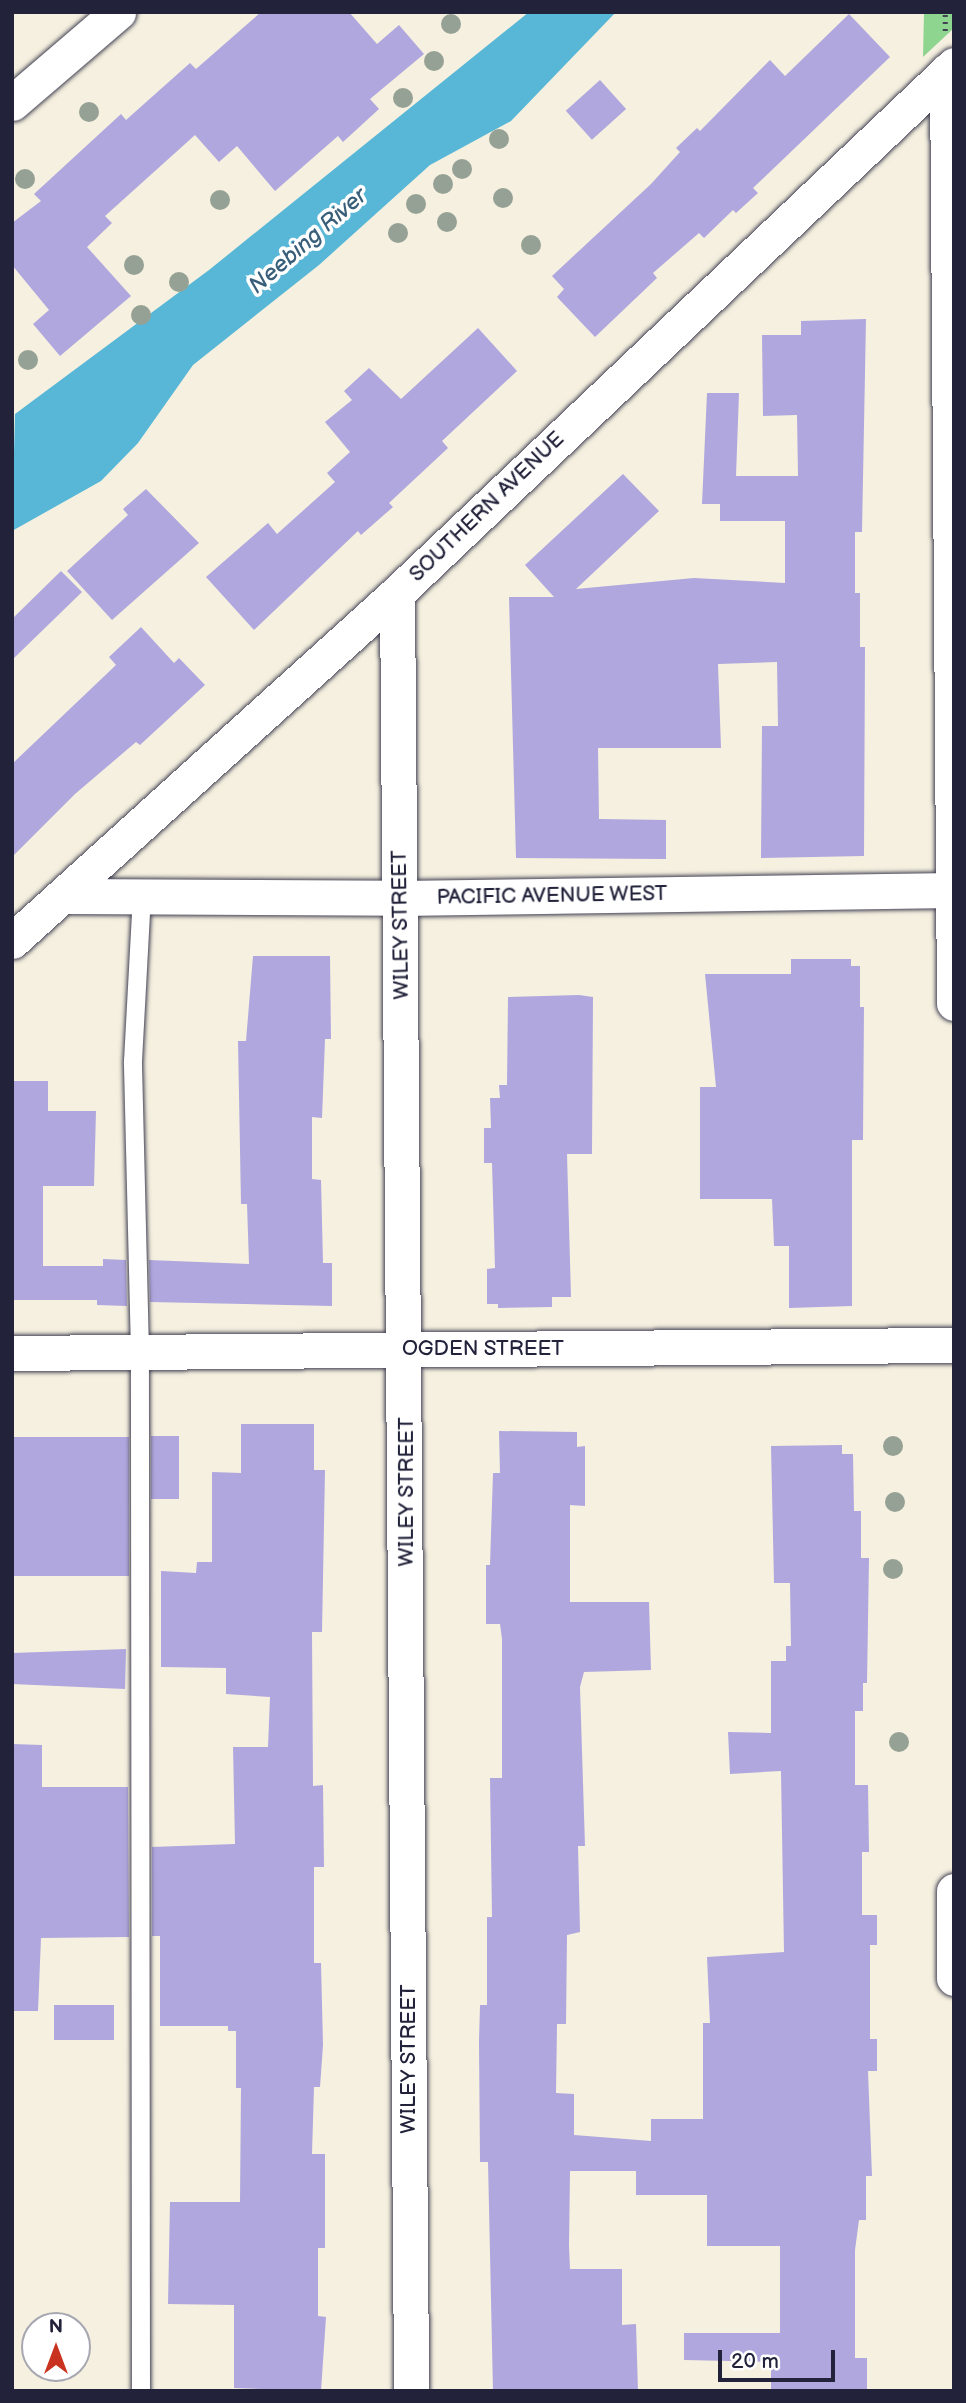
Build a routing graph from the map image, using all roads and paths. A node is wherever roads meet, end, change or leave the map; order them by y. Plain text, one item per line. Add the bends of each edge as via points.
1 (118, 12) edge
2 (946, 12) edge
3 (949, 57) edge
4 (12, 103) edge
5 (397, 593) junction
6 (953, 890) edge
7 (66, 896) junction
8 (142, 897) junction
9 (400, 898) junction
10 (12, 941) edge
11 (954, 1003) edge
12 (954, 1345) edge
13 (406, 1350) junction
14 (140, 1352) junction
15 (12, 1353) edge
16 (954, 1891) edge
17 (954, 1950) edge
18 (954, 1978) edge
19 (141, 2391) edge
20 (411, 2391) edge

1 - 4 street
2 - 3 path
3 - 5 street, SOUTHERN AVENUE
3 - 6 street
5 - 7 street, SOUTHERN AVENUE
5 - 9 street, WILEY STREET
6 - 9 street, PACIFIC AVENUE WEST
6 - 11 street
7 - 8 street, PACIFIC AVENUE WEST
7 - 10 street, SOUTHERN AVENUE
8 - 9 street, PACIFIC AVENUE WEST
8 - 14 lane via 133,1061
9 - 13 street, WILEY STREET
12 - 13 street, OGDEN STREET
13 - 14 street, OGDEN STREET
13 - 20 street, WILEY STREET
14 - 15 street, OGDEN STREET
14 - 19 lane
16 - 17 street
17 - 18 street

